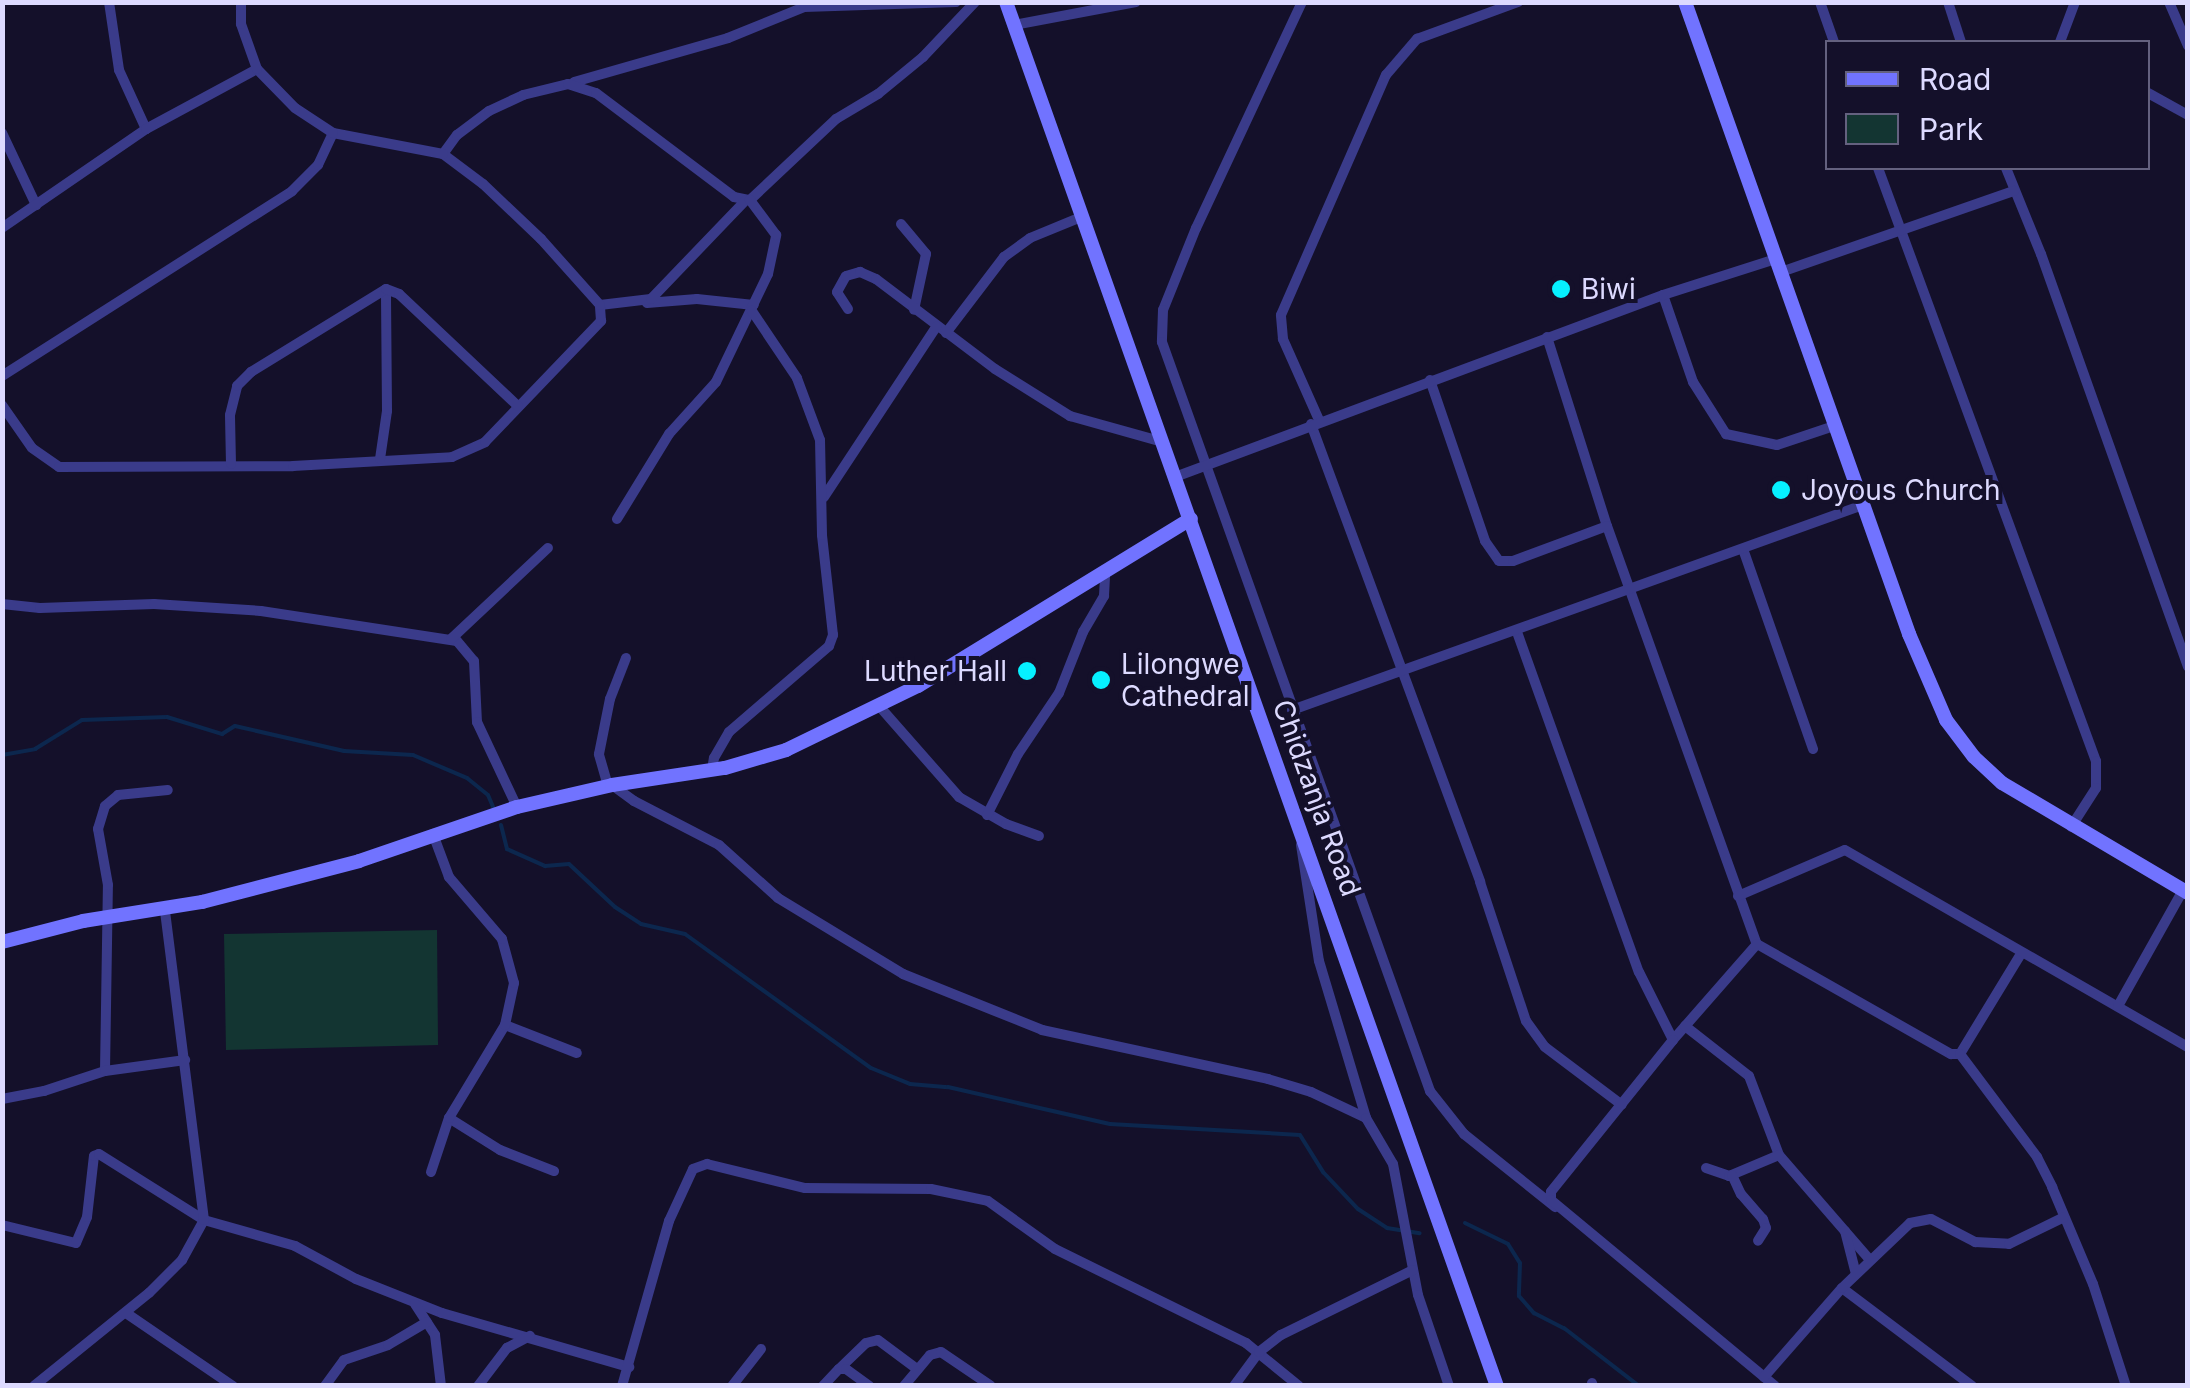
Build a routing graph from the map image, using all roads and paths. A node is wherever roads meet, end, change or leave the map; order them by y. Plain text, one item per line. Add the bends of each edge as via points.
1 (109, 2) edge
2 (241, 2) edge
3 (956, 2) edge
4 (975, 2) edge
5 (1006, 2) edge
6 (1136, 2) edge
7 (1302, 2) edge
8 (1518, 2) edge
9 (1685, 2) edge
10 (1820, 2) edge
11 (1948, 2) edge
12 (2075, 2) edge
13 (2169, 2) edge
14 (1014, 25) junction
15 (1833, 40) edge
16 (1960, 40) edge
17 (2061, 40) edge
18 (2188, 46) edge
19 (258, 69) junction
20 (568, 84) junction
21 (2150, 95) edge
22 (2188, 115) edge
23 (146, 129) junction
24 (2, 133) edge
25 (332, 133) junction
26 (443, 154) junction
27 (1879, 170) edge
28 (2007, 170) edge
29 (2014, 191) junction
30 (747, 200) junction
31 (36, 205) junction
32 (1081, 216) junction
33 (902, 224) dead end
34 (2, 228) edge
35 (1900, 230) junction
36 (1779, 266) junction
37 (386, 289) junction
38 (1663, 295) junction
39 (646, 303) junction
40 (600, 305) junction
41 (753, 308) junction
42 (848, 309) dead end
43 (914, 310) junction
44 (941, 330) junction
45 (1547, 337) junction
46 (2, 376) edge
47 (1430, 380) junction
48 (2, 405) edge
49 (518, 406) junction
50 (1315, 422) junction
51 (1834, 426) junction
52 (1163, 442) junction
53 (380, 460) junction
54 (231, 464) junction
55 (1203, 466) junction
56 (1175, 477) junction
57 (822, 499) junction
58 (1863, 505) junction
59 (616, 519) dead end
60 (1190, 519) junction
61 (1607, 526) junction
62 (548, 548) dead end
63 (1743, 549) junction
64 (1105, 574) junction
65 (1630, 592) junction
66 (2, 604) edge
67 (1517, 632) junction
68 (451, 639) junction
69 (626, 658) dead end
70 (2188, 666) edge
71 (1402, 671) junction
72 (880, 707) junction
73 (1292, 710) junction
74 (1812, 749) dead end
75 (712, 770) junction
76 (610, 785) junction
77 (168, 790) dead end
78 (518, 807) junction
79 (988, 815) junction
80 (1297, 815) junction
81 (2072, 827) junction
82 (433, 834) junction
83 (1039, 836) dead end
84 (2186, 888) edge
85 (1738, 896) junction
86 (166, 911) junction
87 (106, 918) junction
88 (2, 942) edge
89 (1757, 944) junction
90 (2022, 952) junction
91 (2118, 1006) junction
92 (506, 1025) junction
93 (1684, 1026) junction
94 (1672, 1040) junction
95 (2188, 1046) edge
96 (577, 1053) dead end
97 (1960, 1054) junction
98 (185, 1060) junction
99 (105, 1070) junction
100 (2, 1099) edge
101 (1622, 1104) junction
102 (449, 1118) junction
103 (1366, 1118) junction
104 (1778, 1155) junction
105 (1706, 1168) dead end
106 (554, 1170) dead end
107 (430, 1172) dead end
108 (1732, 1176) junction
109 (1555, 1207) junction
110 (2064, 1217) junction
111 (204, 1220) junction
112 (2, 1224) edge
113 (1844, 1230) junction
114 (1758, 1240) dead end
115 (1870, 1260) junction
116 (1413, 1270) junction
117 (1856, 1274) junction
118 (1842, 1288) junction
119 (414, 1303) junction
120 (126, 1313) junction
121 (427, 1322) junction
122 (530, 1335) junction
123 (761, 1350) dead end
124 (1259, 1352) junction
125 (629, 1367) junction
126 (917, 1368) junction
127 (839, 1369) junction
128 (1764, 1377) junction
129 (34, 1386) edge
130 (232, 1386) edge
131 (325, 1386) edge
132 (440, 1386) edge
133 (478, 1386) edge
134 (622, 1386) edge
135 (732, 1386) edge
136 (822, 1386) edge
137 (868, 1386) edge
138 (904, 1386) edge
139 (991, 1386) edge
140 (1234, 1386) edge
141 (1299, 1386) edge
142 (1450, 1386) edge
143 (1497, 1386) edge
144 (1775, 1386) edge
145 (1972, 1386) edge
146 (2126, 1386) edge

1 - 23 street via 119,70
2 - 19 street
3 - 20 street via 804,7 728,38
4 - 30 street via 923,57 836,119
5 - 14 street, Chidzanja Road
6 - 14 street
7 - 55 street via 1163,310 1162,342
8 - 50 street via 1418,39 1386,75 1282,315 1283,339
9 - 36 street
10 - 15 street
11 - 16 street
12 - 17 street
13 - 18 street
14 - 32 street, Chidzanja Road
19 - 23 street
19 - 25 street via 294,108
20 - 26 street via 488,110
20 - 30 street via 596,94
21 - 22 street
23 - 31 street
24 - 31 street
25 - 26 street
25 - 46 street via 318,165 292,192
26 - 40 street via 542,239
27 - 35 street
28 - 29 street
29 - 35 street
29 - 70 street
30 - 39 street
30 - 41 street via 777,242
31 - 34 street
32 - 44 street via 1004,257
32 - 52 street, Chidzanja Road
33 - 43 street via 926,254
35 - 36 street
35 - 81 street via 2096,761 2096,788
36 - 38 street
36 - 51 street
37 - 49 street
37 - 53 street via 387,411
37 - 54 street via 237,386
38 - 45 street
38 - 51 street via 1693,382 1726,434 1777,444
39 - 40 street
39 - 41 street via 697,299
40 - 49 street via 597,327
41 - 57 street via 807,403 820,440
41 - 59 street via 716,382 669,434
42 - 43 street via 836,292 846,276 860,272
43 - 44 street
44 - 52 street via 1070,416
44 - 57 street
45 - 47 street
45 - 61 street
47 - 50 street
47 - 61 street via 1499,561
48 - 54 street via 32,448 59,467
49 - 53 street via 464,455
50 - 55 street
50 - 71 street
51 - 58 street
52 - 56 street, Chidzanja Road
53 - 54 street
55 - 56 street
55 - 73 street
56 - 60 street, Chidzanja Road
57 - 75 street via 832,640 730,732
58 - 63 street
58 - 81 street via 1909,634 1954,733 1988,772
60 - 64 street
60 - 80 street, Chidzanja Road
61 - 65 street
62 - 68 street
63 - 65 street
63 - 74 street
64 - 72 street
64 - 79 street via 1104,596 1059,693
65 - 67 street
65 - 85 street
66 - 68 street via 261,611
67 - 71 street
67 - 94 street via 1639,972
68 - 78 street via 474,661 477,722
69 - 76 street via 600,754
71 - 73 street
71 - 101 street via 1530,1030
72 - 75 street via 786,750
72 - 79 street via 943,783
73 - 109 street via 1430,1091 1454,1124
75 - 76 street
76 - 78 street
76 - 103 street via 719,845 778,898 903,974 1042,1030 1268,1080
77 - 87 street via 118,795 102,815 98,842 108,885
78 - 82 street
79 - 83 street
80 - 103 street via 1319,962
80 - 143 street, Chidzanja Road
81 - 84 street
82 - 86 street via 359,861
82 - 92 street via 449,877 509,954 514,983
84 - 91 street
85 - 89 street
85 - 90 street via 1845,850
86 - 87 street
86 - 98 street
87 - 88 street
87 - 99 street
89 - 93 street
89 - 97 street
90 - 91 street
90 - 97 street
91 - 95 street
92 - 96 street
92 - 102 street
93 - 94 street
93 - 104 street via 1750,1076
94 - 101 street
97 - 110 street via 2037,1158
98 - 99 street
98 - 111 street
99 - 100 street
101 - 109 street via 1551,1192
102 - 106 street via 500,1150
102 - 107 street
103 - 116 street via 1393,1164
104 - 108 street
104 - 113 street
105 - 108 street
108 - 114 street via 1763,1218 1766,1228
109 - 128 street
110 - 115 street via 2025,1239 1994,1244 1920,1218
110 - 146 street
111 - 112 street via 99,1154 76,1242
111 - 119 street via 295,1246
111 - 120 street via 182,1260
113 - 115 street
113 - 117 street
115 - 117 street
116 - 124 street
116 - 142 street
117 - 118 street
118 - 128 street
118 - 145 street
119 - 121 street
119 - 122 street
120 - 129 street
120 - 130 street
121 - 131 street via 344,1360
121 - 132 street via 438,1351
122 - 125 street
122 - 133 street via 507,1348
123 - 135 street
124 - 125 street via 1054,1249 988,1200 916,1188 805,1188 708,1164 693,1170 670,1221
124 - 140 street
124 - 141 street
125 - 134 street
126 - 127 street via 878,1340
126 - 138 street
126 - 139 street via 941,1352
127 - 136 street
127 - 137 street
128 - 144 street

